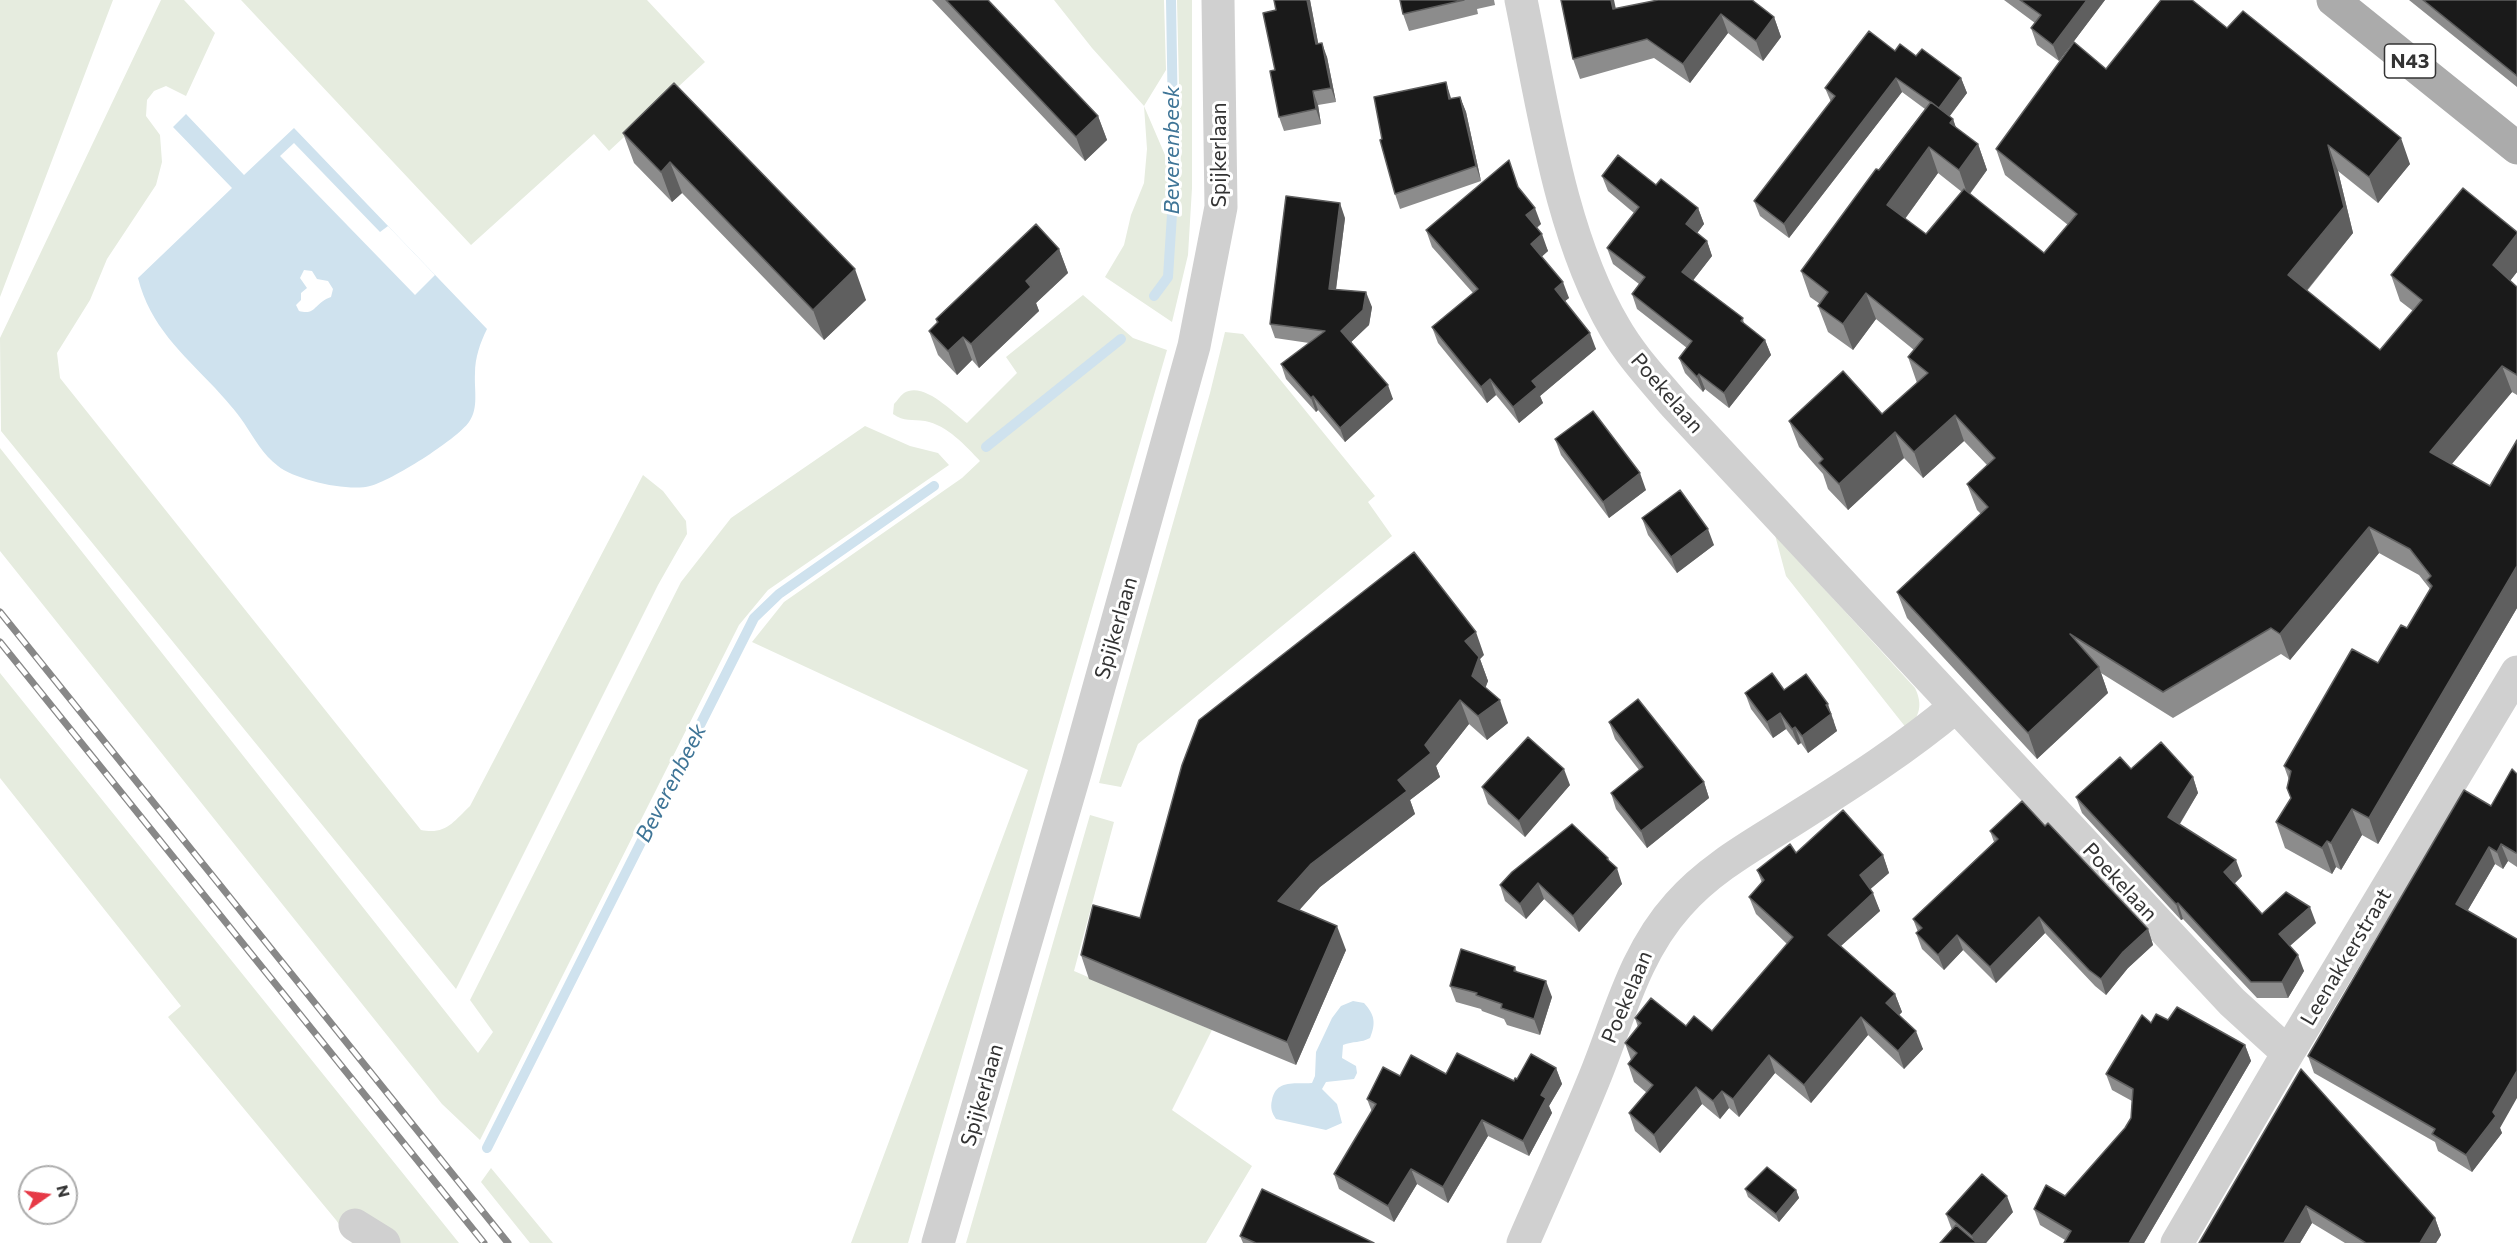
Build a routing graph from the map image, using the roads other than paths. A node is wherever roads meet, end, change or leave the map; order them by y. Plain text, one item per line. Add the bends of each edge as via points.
1 (1218, 0) edge
2 (1521, 0) edge
3 (2333, 0) edge
4 (2517, 148) edge
5 (2517, 672) edge
6 (1955, 707) junction
7 (2288, 1053) junction
8 (355, 1225) dead end
9 (384, 1243) edge
10 (938, 1243) edge
11 (1523, 1243) edge
12 (2177, 1243) edge

1 - 10 street, Spijkerlaan via 1221,207 1194,346
2 - 6 street, Poekelaan via 1576,242 1616,330 1674,404
3 - 4 main road, N43
5 - 7 street, Leenakkerstraat
6 - 7 street, Poekelaan via 2232,1002
6 - 11 street, Poekelaan via 1862,776 1710,874 1678,904 1652,940 1630,982 1593,1083
7 - 12 street, Leenakkerstraat
8 - 9 street

